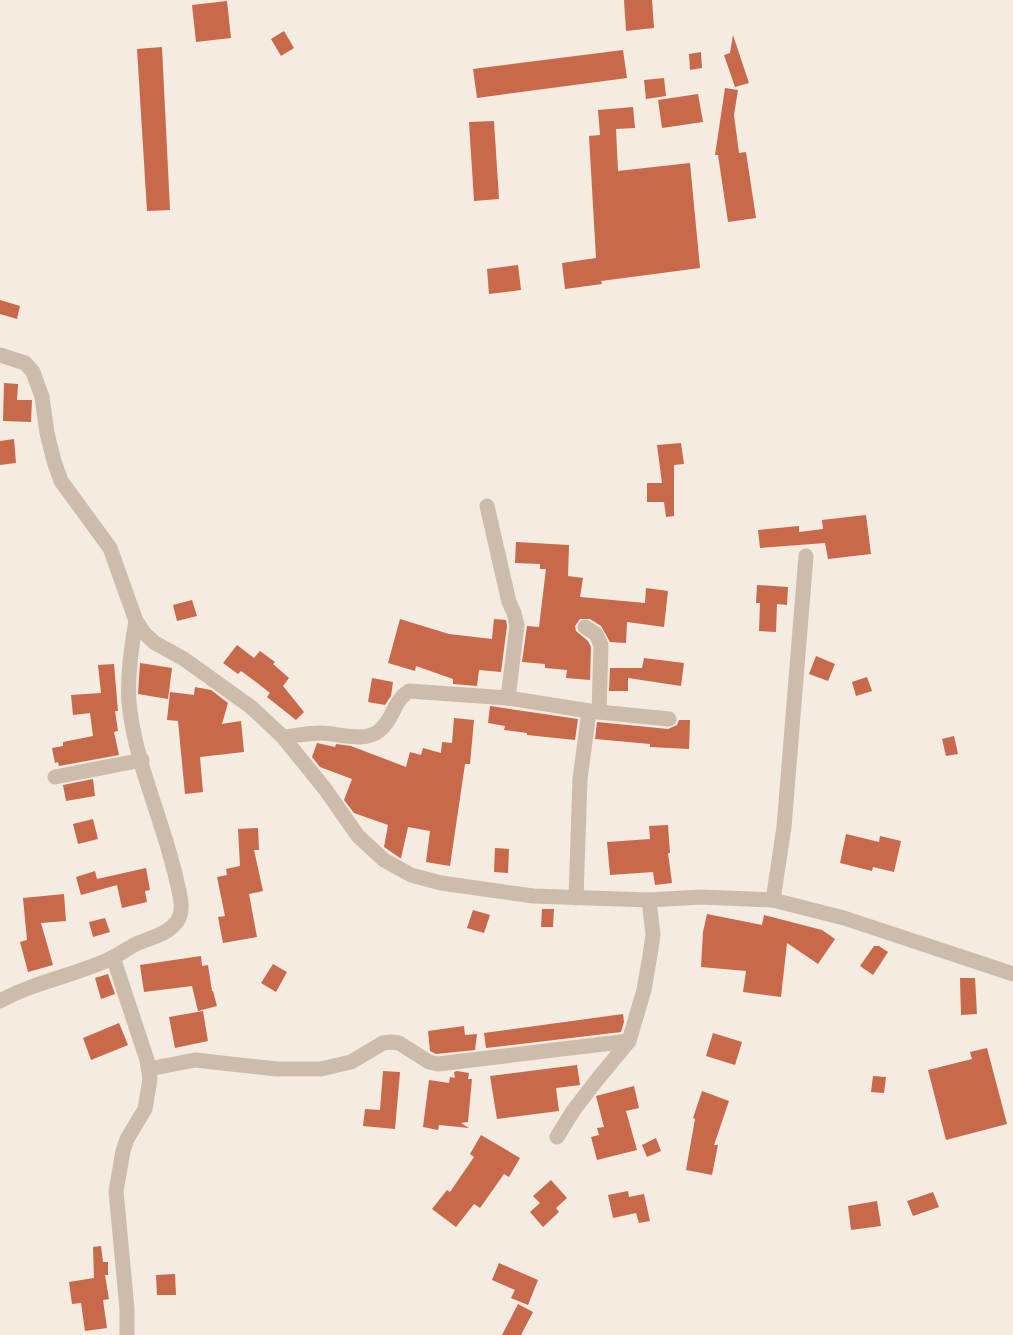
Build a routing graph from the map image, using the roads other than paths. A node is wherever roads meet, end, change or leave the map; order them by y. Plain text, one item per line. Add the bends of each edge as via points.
1 (0, 355) edge
2 (487, 506) dead end
3 (806, 556) dead end
4 (136, 621) junction
5 (585, 627) dead end
6 (508, 698) junction
7 (594, 711) junction
8 (669, 719) dead end
9 (283, 737) junction
10 (142, 760) junction
11 (55, 777) dead end
12 (576, 898) junction
13 (649, 900) junction
14 (773, 900) junction
15 (113, 957) junction
16 (1013, 974) edge
17 (0, 1001) edge
18 (629, 1041) junction
19 (149, 1069) junction
20 (556, 1137) dead end
21 (127, 1335) edge

1 - 4 street via 25,363 33,372 62,481 110,548
2 - 6 street via 517,625
3 - 14 street via 784,827
4 - 9 street via 155,643 251,707
4 - 10 street via 129,701
5 - 7 street via 596,634 601,645
6 - 7 street
6 - 9 street via 409,691 399,697 388,721 374,734
7 - 8 street
7 - 12 street via 580,779
9 - 12 street via 358,836 384,860 411,875 533,896
10 - 11 street
10 - 15 street via 171,856 181,901 180,919 173,927
12 - 13 street
13 - 14 street
13 - 18 street via 653,935 644,990
14 - 16 street via 844,918
15 - 17 street
15 - 19 street
18 - 19 street via 438,1064 391,1042 382,1043 351,1062 321,1069 277,1069 195,1060
18 - 20 street
19 - 21 street via 150,1090 145,1109 127,1139 117,1175

